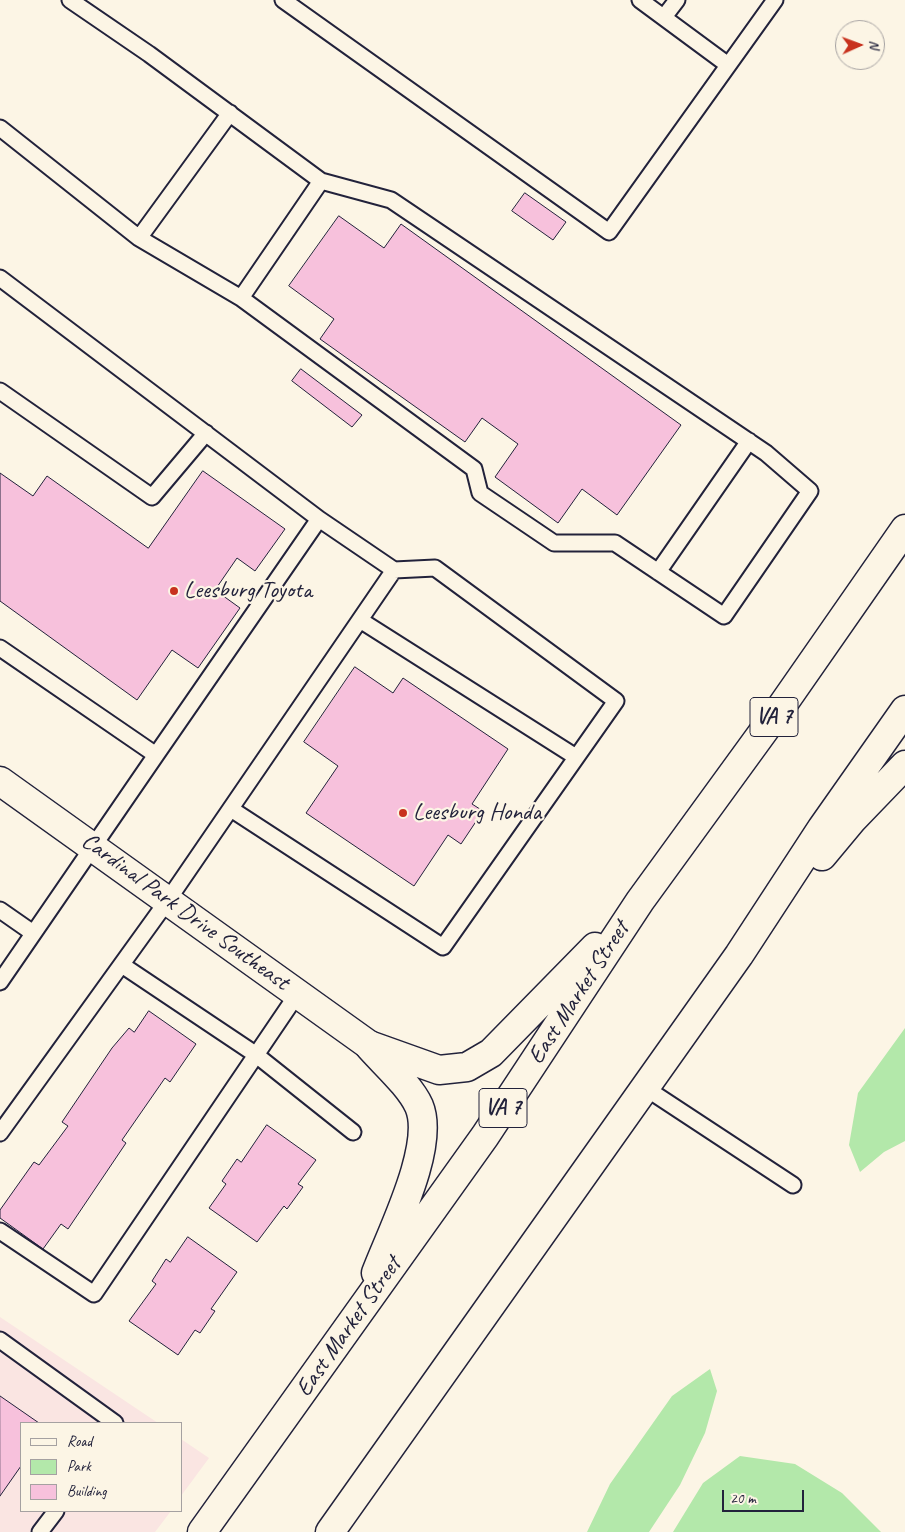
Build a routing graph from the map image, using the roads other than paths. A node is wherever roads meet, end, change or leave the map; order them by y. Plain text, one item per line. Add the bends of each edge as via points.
1 (70, 0) edge
2 (283, 0) edge
3 (640, 0) edge
4 (677, 0) edge
5 (775, 0) edge
6 (664, 17) junction
7 (728, 66) junction
8 (230, 114) junction
9 (0, 128) edge
10 (321, 181) junction
11 (139, 238) junction
12 (0, 278) edge
13 (240, 298) junction
14 (0, 391) edge
15 (206, 433) junction
16 (749, 441) junction
17 (320, 519) junction
18 (905, 529) edge
19 (394, 570) junction
20 (658, 572) junction
21 (360, 620) junction
22 (0, 648) edge
23 (905, 710) edge
24 (156, 755) junction
25 (576, 757) junction
26 (905, 765) edge
27 (0, 781) edge
28 (230, 809) junction
29 (94, 846) junction
30 (168, 900) junction
31 (640, 901) junction
32 (0, 910) edge
33 (34, 932) junction
34 (739, 954) junction
35 (122, 965) junction
36 (0, 982) edge
37 (298, 993) junction
38 (369, 1045) junction
39 (255, 1054) junction
40 (644, 1087) junction
41 (353, 1132) dead end
42 (0, 1133) edge
43 (793, 1185) dead end
44 (0, 1231) edge
45 (360, 1311) junction
46 (0, 1340) edge
47 (114, 1422) edge
48 (55, 1512) edge
49 (40, 1532) edge
50 (202, 1532) edge
51 (330, 1532) edge

1 - 8 lane
2 - 7 lane via 609,232
3 - 6 lane
4 - 6 lane
5 - 7 lane
6 - 7 lane
8 - 10 lane
8 - 11 lane
9 - 11 lane
10 - 13 lane
10 - 16 lane via 390,200
11 - 13 lane
12 - 15 lane
13 - 20 lane via 474,468 480,492 554,543 615,543
14 - 15 lane via 152,497
15 - 17 lane
16 - 20 lane
16 - 20 lane via 810,491 724,616
17 - 19 lane
17 - 24 lane
18 - 31 main road, East Market Street / VA 7
19 - 21 lane
19 - 25 lane via 435,568 616,701
21 - 25 lane
21 - 28 lane
22 - 24 lane
23 - 34 main road
24 - 29 lane
25 - 28 lane via 443,947
26 - 34 main road via 852,820
27 - 29 main road, Cardinal Park Drive Southeast
28 - 30 lane
29 - 30 main road, Cardinal Park Drive Southeast
29 - 33 lane
30 - 35 lane
30 - 37 main road, Cardinal Park Drive Southeast
31 - 38 main road via 491,1053 477,1062 456,1070 439,1070
31 - 45 main road, East Market Street / VA 7 via 485,1136
32 - 33 lane
33 - 36 lane
34 - 40 main road
35 - 39 lane
35 - 42 lane
37 - 38 main road, Cardinal Park Drive Southeast
37 - 39 lane
38 - 45 main road via 414,1097 421,1114 422,1138 417,1166
39 - 41 lane
39 - 44 lane via 94,1294
40 - 43 lane
40 - 51 main road
45 - 50 main road, East Market Street / VA 7
46 - 47 lane
48 - 49 lane

